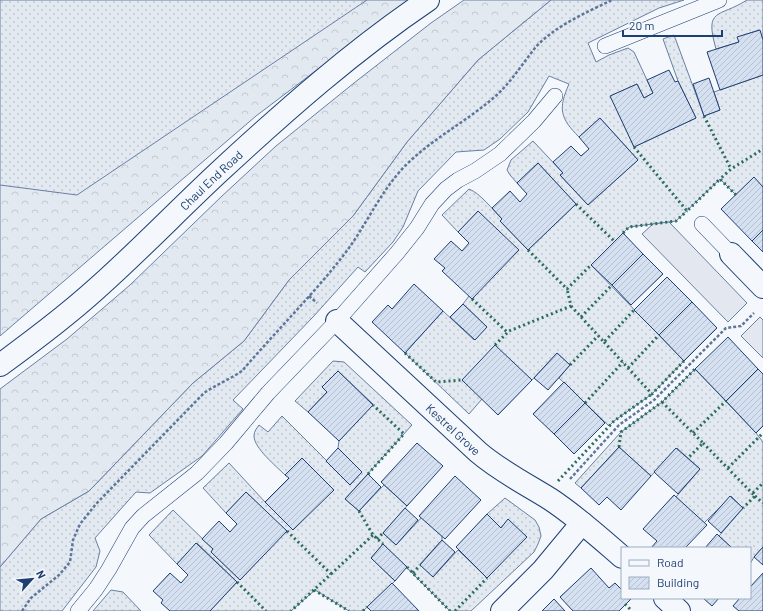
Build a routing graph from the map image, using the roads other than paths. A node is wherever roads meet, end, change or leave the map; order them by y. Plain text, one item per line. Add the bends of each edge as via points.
1 (428, 0) edge
2 (719, 0) edge
3 (605, 46) dead end
4 (555, 96) dead end
5 (702, 224) dead end
6 (731, 254) joint
7 (763, 287) edge
8 (336, 321) junction
9 (0, 365) edge
10 (582, 523) junction
11 (621, 556) edge
12 (666, 599) edge
13 (78, 611) edge
14 (502, 611) edge
15 (679, 611) edge

1 - 9 street, Chaul End Road via 312,89 95,291
2 - 3 lane
4 - 8 lane via 500,154 458,180 432,204 397,254
5 - 6 lane
6 - 7 street
8 - 10 street, Kestrel Grove via 488,461 551,500
8 - 13 lane via 197,473 143,516 132,528 96,589
10 - 11 street, Kestrel Grove
10 - 14 street via 544,570
12 - 15 street

